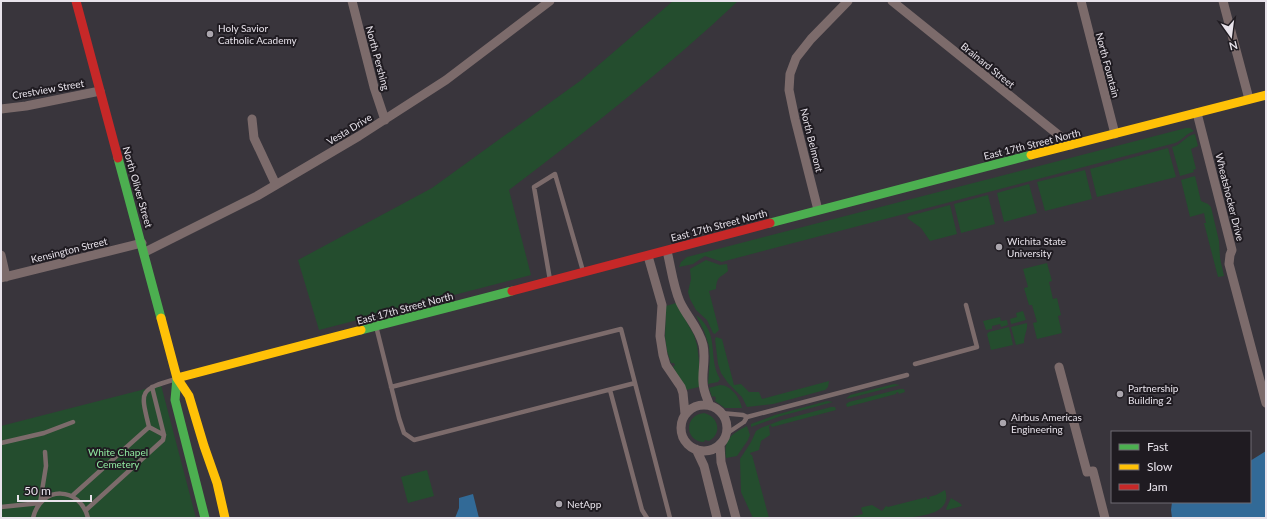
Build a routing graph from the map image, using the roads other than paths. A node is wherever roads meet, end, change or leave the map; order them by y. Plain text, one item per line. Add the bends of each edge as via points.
1 (76, 1) edge
2 (352, 1) edge
3 (550, 1) edge
4 (848, 1) edge
5 (892, 1) edge
6 (1081, 1) edge
7 (1223, 1) edge
8 (100, 91) junction
9 (1266, 95) edge
10 (1249, 100) junction
11 (1, 108) edge
12 (1197, 113) junction
13 (252, 119) dead end
14 (385, 120) junction
15 (1115, 134) junction
16 (1071, 145) junction
17 (276, 185) junction
18 (818, 210) junction
19 (144, 247) junction
20 (667, 251) junction
21 (1, 255) edge
22 (648, 256) junction
23 (584, 272) junction
24 (4, 277) edge
25 (550, 281) junction
26 (966, 305) dead end
27 (376, 326) junction
28 (915, 364) dead end
29 (1059, 367) dead end
30 (908, 375) dead end
31 (177, 378) junction
32 (635, 384) junction
33 (152, 387) junction
34 (391, 387) junction
35 (610, 390) junction
36 (1266, 403) edge
37 (710, 406) junction
38 (721, 413) junction
39 (685, 414) junction
40 (747, 417) junction
41 (73, 422) dead end
42 (149, 427) junction
43 (164, 434) junction
44 (726, 434) junction
45 (1, 443) edge
46 (720, 444) junction
47 (696, 449) junction
48 (45, 452) dead end
49 (72, 496) junction
50 (40, 503) junction
51 (1, 507) edge
52 (86, 510) junction
53 (33, 518) edge
54 (88, 518) edge
55 (205, 518) edge
56 (225, 518) edge
57 (647, 518) edge
58 (670, 518) edge
59 (717, 518) edge
60 (736, 518) edge
61 (1105, 518) edge

1 - 8 street, North Oliver Street
2 - 14 street, North Pershing
3 - 14 street, Vesta Drive via 446,80
4 - 18 street, North Belmont via 811,39 796,58 790,74 789,90
5 - 16 street, Brainard Street
6 - 15 street, North Fountain
7 - 10 street
8 - 11 street, Crestview Street via 26,106
8 - 19 street, North Oliver Street
9 - 10 street, East 17th Street North
10 - 12 street, East 17th Street North
12 - 15 street, East 17th Street North
12 - 36 street, Wheatshocker Drive via 1232,250 1229,264
13 - 17 street via 254,138
14 - 17 street, Vesta Drive
15 - 16 street, East 17th Street North
16 - 18 street, East 17th Street North
17 - 19 street, Vesta Drive
18 - 20 street, East 17th Street North
19 - 24 street, Kensington Street
19 - 31 street, North Oliver Street
20 - 22 street, East 17th Street North
20 - 37 street via 680,301 696,327 702,344 705,356 702,381
21 - 24 street
22 - 23 street, East 17th Street North
22 - 39 street via 662,305 660,336 663,354 666,365 681,387
23 - 25 street, East 17th Street North
23 - 25 lane via 555,174 534,187
25 - 27 street, East 17th Street North
26 - 28 lane via 977,347
27 - 31 street, East 17th Street North
27 - 34 lane
29 - 61 street via 1087,472 1093,471
30 - 40 lane
31 - 33 lane
31 - 55 street, North Oliver Street via 175,400
31 - 56 street, North Oliver Street via 189,396 217,483
32 - 34 lane via 620,329
32 - 35 lane
32 - 58 lane
33 - 42 lane via 146,390 143,398
33 - 43 lane
34 - 35 lane via 404,433 414,440
35 - 57 lane via 642,510
37 - 38 street
37 - 39 street via 694,407
38 - 40 lane via 743,414
38 - 44 street via 726,423
39 - 47 street via 680,427 684,441
40 - 44 lane
41 - 45 lane
42 - 43 lane
42 - 49 lane
43 - 52 lane via 159,445
44 - 46 street
46 - 47 street via 708,450
46 - 60 street via 721,462
47 - 59 street via 704,466
48 - 50 lane via 46,466
49 - 50 lane via 55,494
49 - 52 lane
50 - 51 lane
50 - 53 lane
52 - 54 lane

